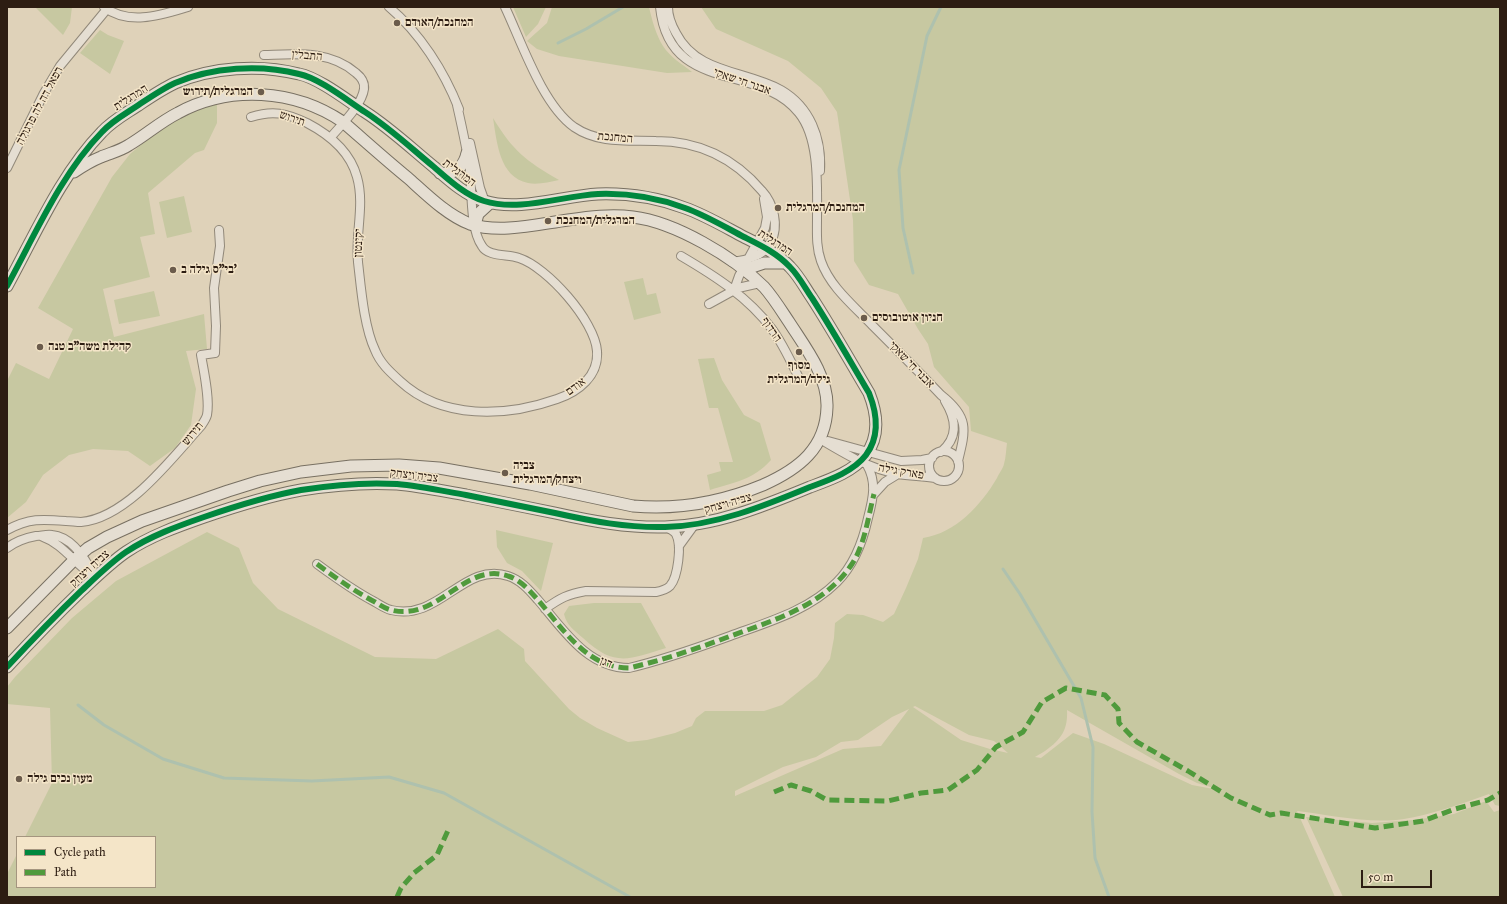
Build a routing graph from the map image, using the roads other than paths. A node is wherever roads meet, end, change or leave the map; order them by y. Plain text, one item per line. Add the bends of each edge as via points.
1 (188, 7) edge
2 (389, 7) edge
3 (505, 7) edge
4 (660, 7) edge
5 (668, 7) edge
6 (106, 8) edge
7 (264, 55) dead end
8 (457, 105) junction
9 (356, 106) junction
10 (251, 117) dead end
11 (343, 122) junction
12 (331, 137) junction
13 (467, 153) junction
14 (7, 168) edge
15 (440, 173) junction
16 (66, 178) junction
17 (817, 189) junction
18 (472, 196) junction
19 (488, 202) junction
20 (475, 225) junction
21 (490, 228) junction
22 (218, 230) dead end
23 (762, 246) junction
24 (484, 249) junction
25 (681, 256) dead end
26 (749, 259) junction
27 (732, 262) junction
28 (786, 263) junction
29 (743, 270) junction
30 (760, 283) junction
31 (7, 286) edge
32 (734, 290) junction
33 (709, 304) dead end
34 (799, 378) dead end
35 (404, 385) joint
36 (941, 395) junction
37 (820, 439) junction
38 (868, 452) junction
39 (941, 452) junction
40 (932, 458) junction
41 (958, 461) junction
42 (864, 463) junction
43 (898, 474) junction
44 (935, 478) junction
45 (874, 494) junction
46 (695, 524) junction
47 (665, 527) junction
48 (7, 530) edge
49 (679, 546) junction
50 (7, 548) edge
51 (77, 557) junction
52 (317, 564) dead end
53 (95, 578) junction
54 (546, 609) junction
55 (7, 628) edge
56 (7, 667) edge

1 - 6 street via 147,18 124,17
2 - 8 street via 420,39
3 - 23 street, המחנכת via 547,96 573,126 598,139 659,141 702,148 725,159 748,176 768,199 774,220 774,233
4 - 17 street, אבנר חי שאקי via 671,43 687,60 715,74 778,95 801,115 812,141
5 - 17 street, אבנר חי שאקי via 674,30 694,56 781,90 806,113 815,130 820,151
6 - 14 street, רפאל דה לה פרגולה via 56,72
7 - 9 street, התבלין via 315,54 346,65 363,81 364,89
8 - 13 street
8 - 19 street via 467,132 480,188
9 - 11 street
9 - 15 street, המרגלית via 386,127
9 - 16 street, המרגלית via 330,88 301,74 262,69 219,70 174,84 119,118 103,130
10 - 12 street, תירוש via 272,112 283,114 313,126
11 - 12 street
11 - 16 street, המרגלית via 317,107 293,99 252,94 220,97 178,113 128,146 84,165
11 - 20 street, המרגלית via 443,208 457,218
12 - 35 street, יקינטון via 349,157 358,177 361,202 358,259 368,330 380,361
13 - 15 street via 460,168 450,173
13 - 18 street
15 - 18 street, המרגלית
16 - 31 street, המרגלית
17 - 36 street, אבנר חי שאקי via 818,247 825,270 839,291
18 - 19 street, המרגלית
18 - 20 street
19 - 20 street via 479,212
19 - 23 street, המרגלית via 502,205 527,204 597,194 618,194 686,208
20 - 21 street, המרגלית
20 - 24 street
21 - 24 street via 483,239
21 - 27 street, המרגלית via 631,216 650,220 697,240
22 - 48 street, תירוש via 220,246 214,288 215,353 201,355 207,405 207,416 201,426 143,489 112,512 80,522 30,520
23 - 26 street via 759,254
23 - 28 street, המרגלית
24 - 35 street, אודם via 489,253 518,258 534,265 572,303 586,320 595,341 597,352 593,372 580,388 570,394 546,403 505,411 467,410 440,405 416,395
25 - 32 street, הרדוף
26 - 27 street
26 - 29 street
27 - 29 street, המרגלית
28 - 29 street via 764,263
28 - 38 street, המרגלית via 822,313 871,399 876,427
29 - 30 street, המרגלית
29 - 32 street
30 - 32 street
30 - 37 street, המרגלית via 803,343 824,383 827,404
32 - 33 street
32 - 34 street, הרדוף via 773,330
36 - 39 street, אבנר חי שאקי via 952,415 954,428 951,440
36 - 41 street, אבנר חי שאקי via 958,410 964,425 964,439
37 - 38 street, פארק גילה
37 - 42 street, פארק גילה
37 - 51 street, צביה ויצחק via 800,464 765,484 739,495 669,507 633,506 438,468 399,465 351,466 301,472 260,481 142,521 107,537
38 - 40 street, פארק גילה via 901,461
38 - 42 street, המרגלית
39 - 40 street
39 - 41 street via 951,453
40 - 44 street via 930,469
41 - 44 street via 959,470 953,478 941,481
42 - 43 street, פארק גילה
42 - 45 street, דגן via 872,476
42 - 46 street, צביה ויצחק via 750,510
43 - 44 street, פארק גילה
43 - 45 street via 885,482
45 - 54 street, דגן via 859,549 838,582 823,594 781,618 704,646 641,666 620,668 600,662 579,647
46 - 47 street, צביה ויצחק
46 - 49 street
47 - 49 street via 676,534
47 - 53 street, צביה ויצחק via 601,522 421,487 379,484 330,486 260,500 177,527 140,543
49 - 54 street via 674,579 663,590 576,592 567,594
50 - 51 street via 20,540 52,535 71,544
51 - 53 street
51 - 55 street, צביה ויצחק
52 - 54 street, דגן via 356,592 391,610 421,610 472,579 482,575 501,574 518,580
53 - 56 street, צביה ויצחק

